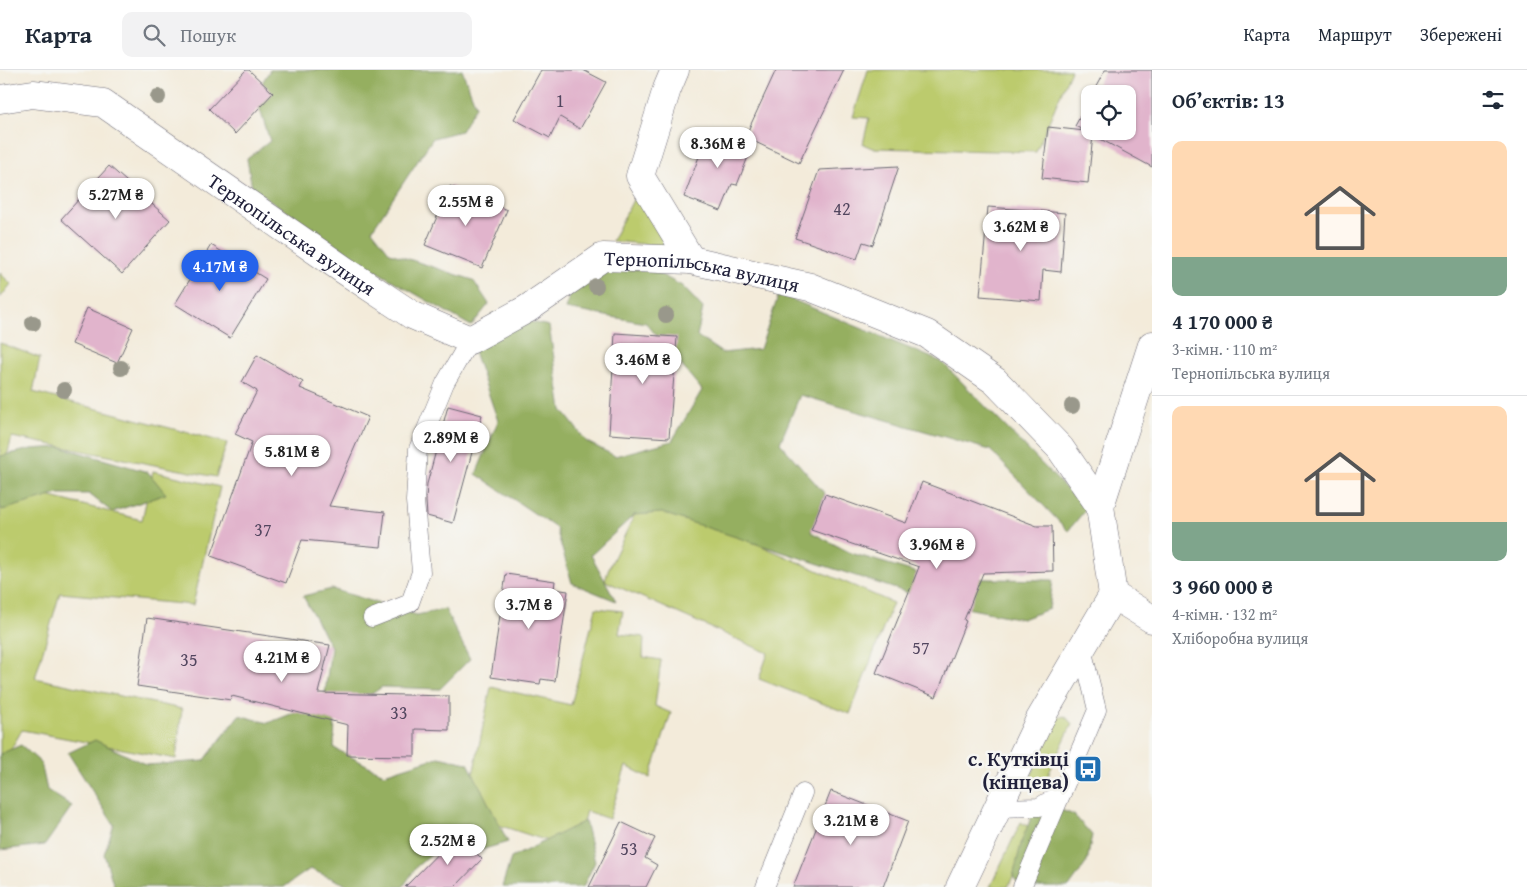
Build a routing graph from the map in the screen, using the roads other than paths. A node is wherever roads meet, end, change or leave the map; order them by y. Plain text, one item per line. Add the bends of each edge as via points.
1 (675, 70) edge
2 (0, 99) edge
3 (691, 260) junction
4 (470, 340) junction
5 (1152, 345) edge
6 (1100, 506) junction
7 (1113, 595) junction
8 (372, 618) dead end
9 (1152, 619) edge
10 (1082, 648) junction
11 (803, 793) dead end
12 (1062, 793) junction
13 (998, 808) junction
14 (765, 887) edge
15 (960, 887) edge
16 (1022, 887) edge

1 - 3 street via 640,176
2 - 4 street, Тернопільська вулиця via 33,94 103,103 412,315
3 - 4 street, Тернопільська вулиця via 603,257 528,309
3 - 6 street, Тернопільська вулиця via 810,288 927,334 995,382 1060,448
4 - 8 lane via 445,383 418,449 415,501 421,572 410,604
5 - 6 street
6 - 7 street, Тернопільська вулиця
7 - 9 street
7 - 10 street
10 - 12 lane via 1097,710
10 - 13 street via 1040,719
11 - 14 lane
12 - 13 lane via 1039,807
12 - 16 lane
13 - 15 street

